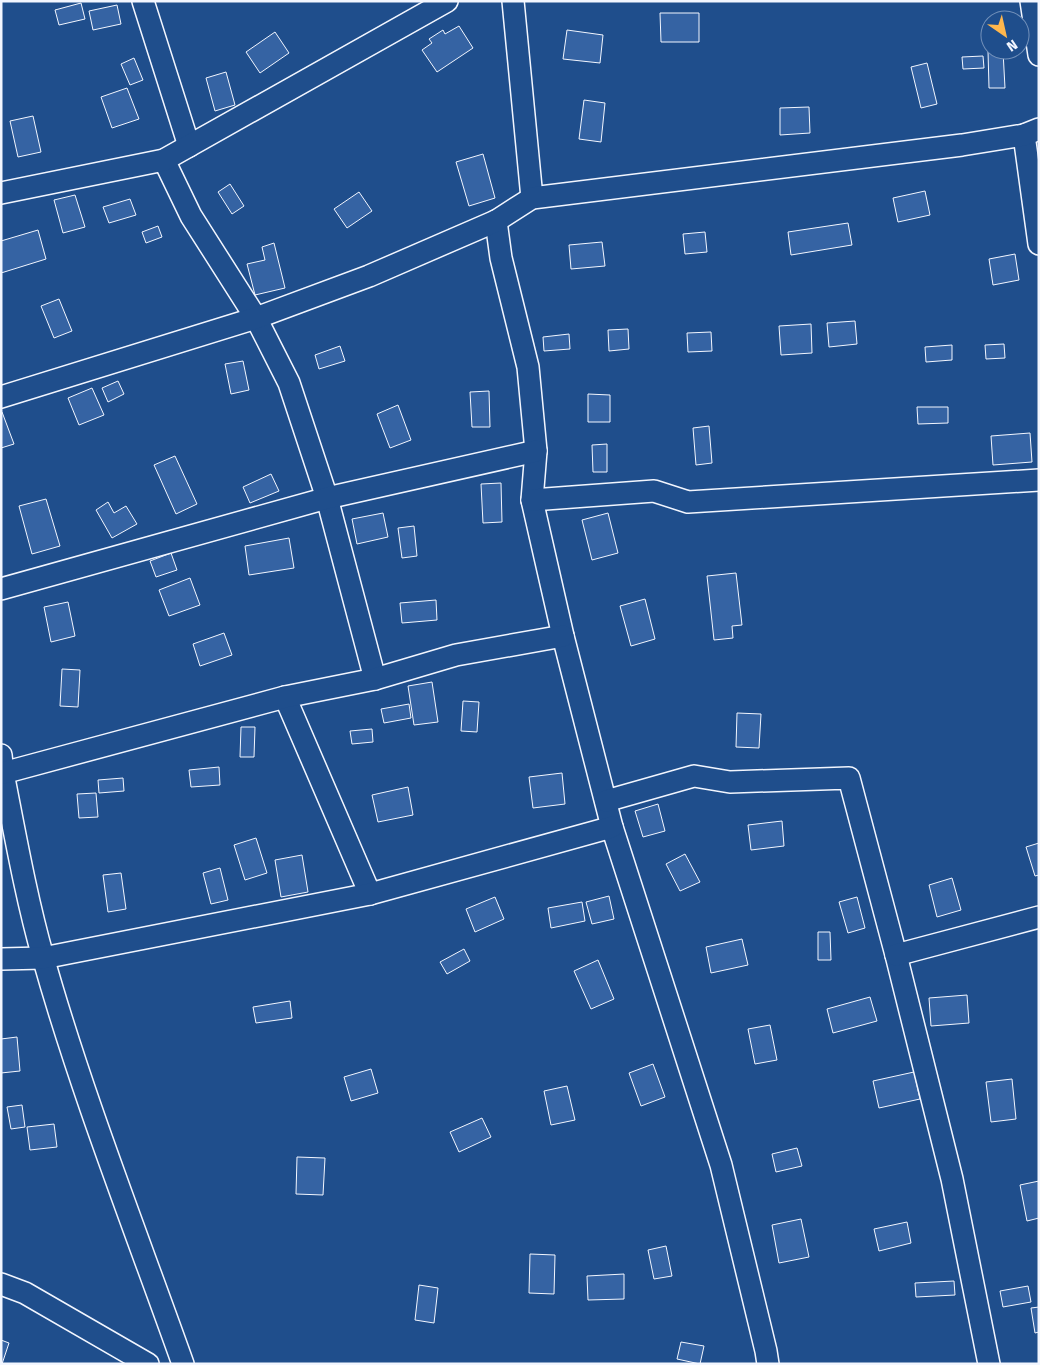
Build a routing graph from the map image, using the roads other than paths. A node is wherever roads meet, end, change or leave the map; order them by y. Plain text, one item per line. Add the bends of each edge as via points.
1 (143, 1) edge
2 (447, 1) edge
3 (513, 1) edge
4 (1031, 1) edge
5 (1039, 55) edge
6 (1031, 132) edge
7 (189, 146) junction
8 (164, 160) junction
9 (1, 193) edge
10 (532, 198) junction
11 (496, 221) junction
12 (1039, 244) edge
13 (256, 318) junction
14 (1, 397) edge
15 (536, 451) junction
16 (1039, 480) edge
17 (327, 498) junction
18 (532, 500) junction
19 (1, 589) edge
20 (563, 636) junction
21 (375, 679) junction
22 (284, 697) junction
23 (2, 764) edge
24 (606, 801) junction
25 (612, 827) junction
26 (370, 894) junction
27 (1039, 917) edge
28 (896, 954) junction
29 (43, 958) junction
30 (1, 959) edge
31 (1, 1284) edge
32 (148, 1364) edge
33 (183, 1364) edge
34 (768, 1364) edge
35 (989, 1364) edge

1 - 7 street
2 - 7 street
3 - 10 street
4 - 5 street
6 - 10 street via 962,145
6 - 12 street
7 - 8 street
8 - 9 street
8 - 13 street via 191,216
10 - 11 street
11 - 13 street via 369,276
11 - 15 street via 501,258 528,367
13 - 14 street
13 - 17 street via 289,383
15 - 17 street
15 - 18 street
16 - 18 street via 688,502 654,491
17 - 19 street
17 - 21 street
18 - 20 street
20 - 21 street via 456,655
20 - 24 street
21 - 22 street
22 - 23 street
22 - 26 street
23 - 29 street via 30,910
24 - 25 street
24 - 28 street via 694,776 730,782 849,778
25 - 26 street
25 - 34 street via 721,1165
26 - 29 street
27 - 28 street
28 - 35 street via 952,1179
29 - 30 street
29 - 33 street via 85,1092
31 - 32 street via 25,1293

